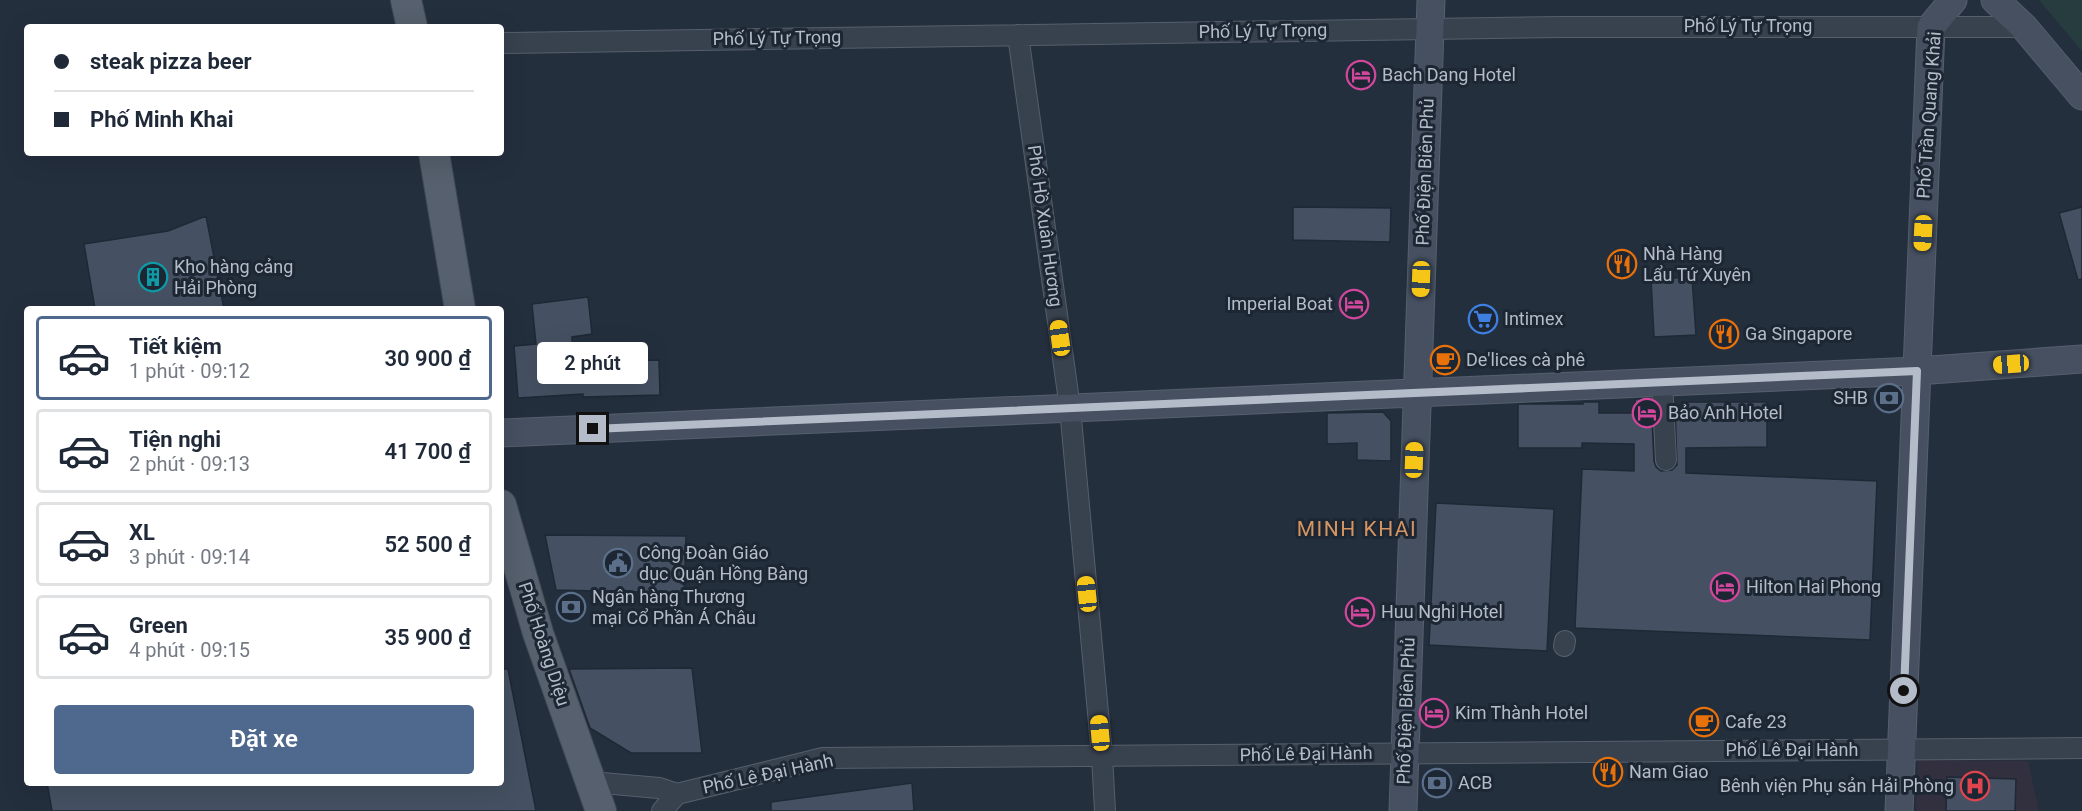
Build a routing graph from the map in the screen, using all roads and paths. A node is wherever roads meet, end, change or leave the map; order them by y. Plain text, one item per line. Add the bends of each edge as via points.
1 (406, 0) edge
2 (1431, 0) edge
3 (1953, 0) edge
4 (1967, 0) edge
5 (1973, 0) edge
6 (1995, 0) edge
7 (411, 24) edge
8 (1931, 27) junction
9 (2024, 27) junction
10 (1430, 29) junction
11 (1018, 35) junction
12 (504, 43) edge
13 (2082, 96) edge
14 (434, 156) edge
15 (460, 306) edge
16 (2082, 359) edge
17 (1917, 371) junction
18 (1662, 382) junction
19 (1417, 393) junction
20 (1070, 408) junction
21 (504, 433) edge
22 (1666, 460) dead end
23 (504, 515) edge
24 (2082, 748) edge
25 (1901, 749) junction
26 (1405, 753) junction
27 (1102, 756) junction
28 (591, 782) junction
29 (678, 795) junction
30 (601, 811) edge
31 (662, 811) edge
32 (1105, 811) edge
33 (1403, 811) edge
34 (1899, 811) edge

1 - 7 main road
2 - 10 street, Phố Điện Biên Phủ
3 - 8 street, Phố Trần Quang Khải
4 - 5 street
6 - 9 street
8 - 9 street, Phố Lý Tự Trọng
8 - 10 street, Phố Lý Tự Trọng
8 - 17 street, Phố Trần Quang Khải
9 - 13 street
10 - 11 street, Phố Lý Tự Trọng
10 - 19 street, Phố Điện Biên Phủ
11 - 12 street, Phố Lý Tự Trọng
11 - 20 street, Phố Hồ Xuân Hương
14 - 15 main road
16 - 17 street
17 - 18 street
17 - 25 street, Phố Trần Quang Khải
18 - 19 street
18 - 22 street
19 - 20 street
19 - 26 street, Phố Điện Biên Phủ
20 - 21 street
20 - 27 street, Phố Hồ Xuân Hương
23 - 28 main road, Phố Hoàng Diệu via 538,633
24 - 25 street, Phố Lê Đại Hành
25 - 26 street, Phố Lê Đại Hành
25 - 34 street, Phố Trần Quang Khải
26 - 27 street, Phố Lê Đại Hành
26 - 33 street, Phố Điện Biên Phủ
27 - 29 street, Phố Lê Đại Hành via 823,758
27 - 32 street, Phố Hồ Xuân Hương
28 - 29 street, Phố Lê Đại Hành via 659,788
28 - 30 main road, Phố Hoàng Diệu
29 - 31 street, Phố Lê Đại Hành

